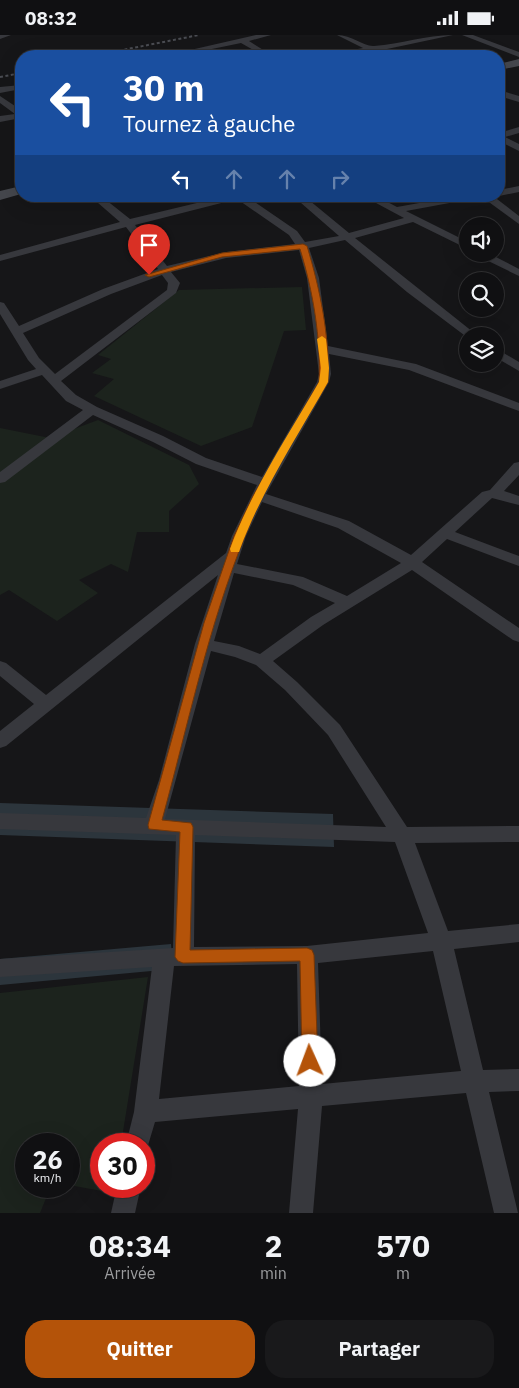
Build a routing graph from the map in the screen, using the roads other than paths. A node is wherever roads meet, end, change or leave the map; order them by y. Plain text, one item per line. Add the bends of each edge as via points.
1 (6, 35) edge
2 (267, 35) edge
3 (341, 35) edge
4 (449, 35) edge
5 (466, 35) edge
6 (0, 36) edge
7 (364, 37) dead end
8 (350, 39) junction
9 (242, 40) junction
10 (372, 49) junction
11 (196, 50) edge
12 (259, 50) edge
13 (366, 50) edge
14 (519, 55) edge
15 (519, 62) edge
16 (505, 66) edge
17 (15, 88) edge
18 (0, 91) edge
19 (505, 95) edge
20 (0, 99) edge
21 (519, 99) edge
22 (15, 110) edge
23 (15, 116) edge
24 (0, 119) edge
25 (519, 130) edge
26 (505, 135) edge
27 (505, 140) edge
28 (519, 148) edge
29 (519, 189) edge
30 (15, 191) edge
31 (505, 192) edge
32 (0, 195) edge
33 (102, 202) edge
34 (204, 202) edge
35 (248, 202) edge
36 (305, 202) edge
37 (380, 202) edge
38 (442, 202) edge
39 (494, 202) edge
40 (396, 210) junction
41 (413, 219) junction
42 (519, 221) edge
43 (128, 223) junction
44 (346, 237) junction
45 (459, 242) edge
46 (303, 246) junction
47 (0, 258) edge
48 (498, 262) edge
49 (164, 270) junction
50 (519, 273) edge
51 (0, 305) edge
52 (461, 327) edge
53 (17, 331) junction
54 (323, 349) junction
55 (504, 358) edge
56 (519, 367) edge
57 (43, 371) junction
58 (53, 381) junction
59 (0, 385) edge
60 (519, 407) edge
61 (92, 410) junction
62 (519, 466) edge
63 (0, 479) edge
64 (262, 490) junction
65 (495, 493) junction
66 (519, 501) edge
67 (445, 533) junction
68 (232, 561) junction
69 (519, 561) edge
70 (412, 563) junction
71 (348, 602) junction
72 (519, 636) edge
73 (203, 644) junction
74 (262, 661) junction
75 (0, 667) edge
76 (47, 705) junction
77 (0, 741) edge
78 (0, 821) edge
79 (154, 825) junction
80 (186, 827) junction
81 (519, 834) edge
82 (402, 835) junction
83 (519, 933) edge
84 (441, 940) junction
85 (307, 955) junction
86 (174, 957) junction
87 (0, 968) edge
88 (519, 1080) edge
89 (474, 1081) junction
90 (311, 1096) junction
91 (146, 1112) junction
92 (141, 1133) edge
93 (126, 1198) edge
94 (123, 1213) edge
95 (302, 1213) edge
96 (506, 1213) edge

1 - 6 street
2 - 9 street
3 - 8 street
4 - 10 street
5 - 14 street
7 - 8 street
8 - 10 street
9 - 11 street
9 - 12 street
10 - 13 street
15 - 16 main road
17 - 18 street
19 - 21 street
20 - 22 street
23 - 24 street
25 - 26 street
27 - 28 street
29 - 31 street
30 - 32 main road
33 - 43 street
34 - 43 street
35 - 46 street via 293,233
36 - 44 street
37 - 40 street
38 - 40 street
39 - 42 street
40 - 41 street
41 - 44 street
41 - 45 street
43 - 47 street
43 - 49 street
44 - 46 street
44 - 52 street
46 - 49 street via 222,255
46 - 54 street via 312,278
48 - 50 street
49 - 53 street via 87,299
49 - 58 street via 174,283 172,291
51 - 53 street
53 - 57 street
54 - 60 street via 412,367
54 - 64 street via 323,382
55 - 56 street
57 - 58 street
57 - 59 street
58 - 61 street
61 - 63 street
61 - 64 street
62 - 65 street
64 - 68 street via 246,519
64 - 70 street via 356,530
65 - 66 street
65 - 67 street via 487,495
67 - 69 street
67 - 70 street
68 - 71 street via 297,581
68 - 73 street
68 - 76 street
70 - 71 street
70 - 72 street
71 - 74 street
73 - 74 street
73 - 79 street
74 - 82 street via 334,730
75 - 76 street
76 - 77 street
78 - 79 street
79 - 80 street
80 - 82 street
80 - 86 street
81 - 82 street
82 - 84 street
83 - 84 street
84 - 85 street
84 - 89 street
85 - 86 street
85 - 90 street
86 - 87 street
86 - 91 street
88 - 89 street
89 - 90 street
89 - 96 street
90 - 91 street
90 - 95 street
91 - 92 street
93 - 94 street

